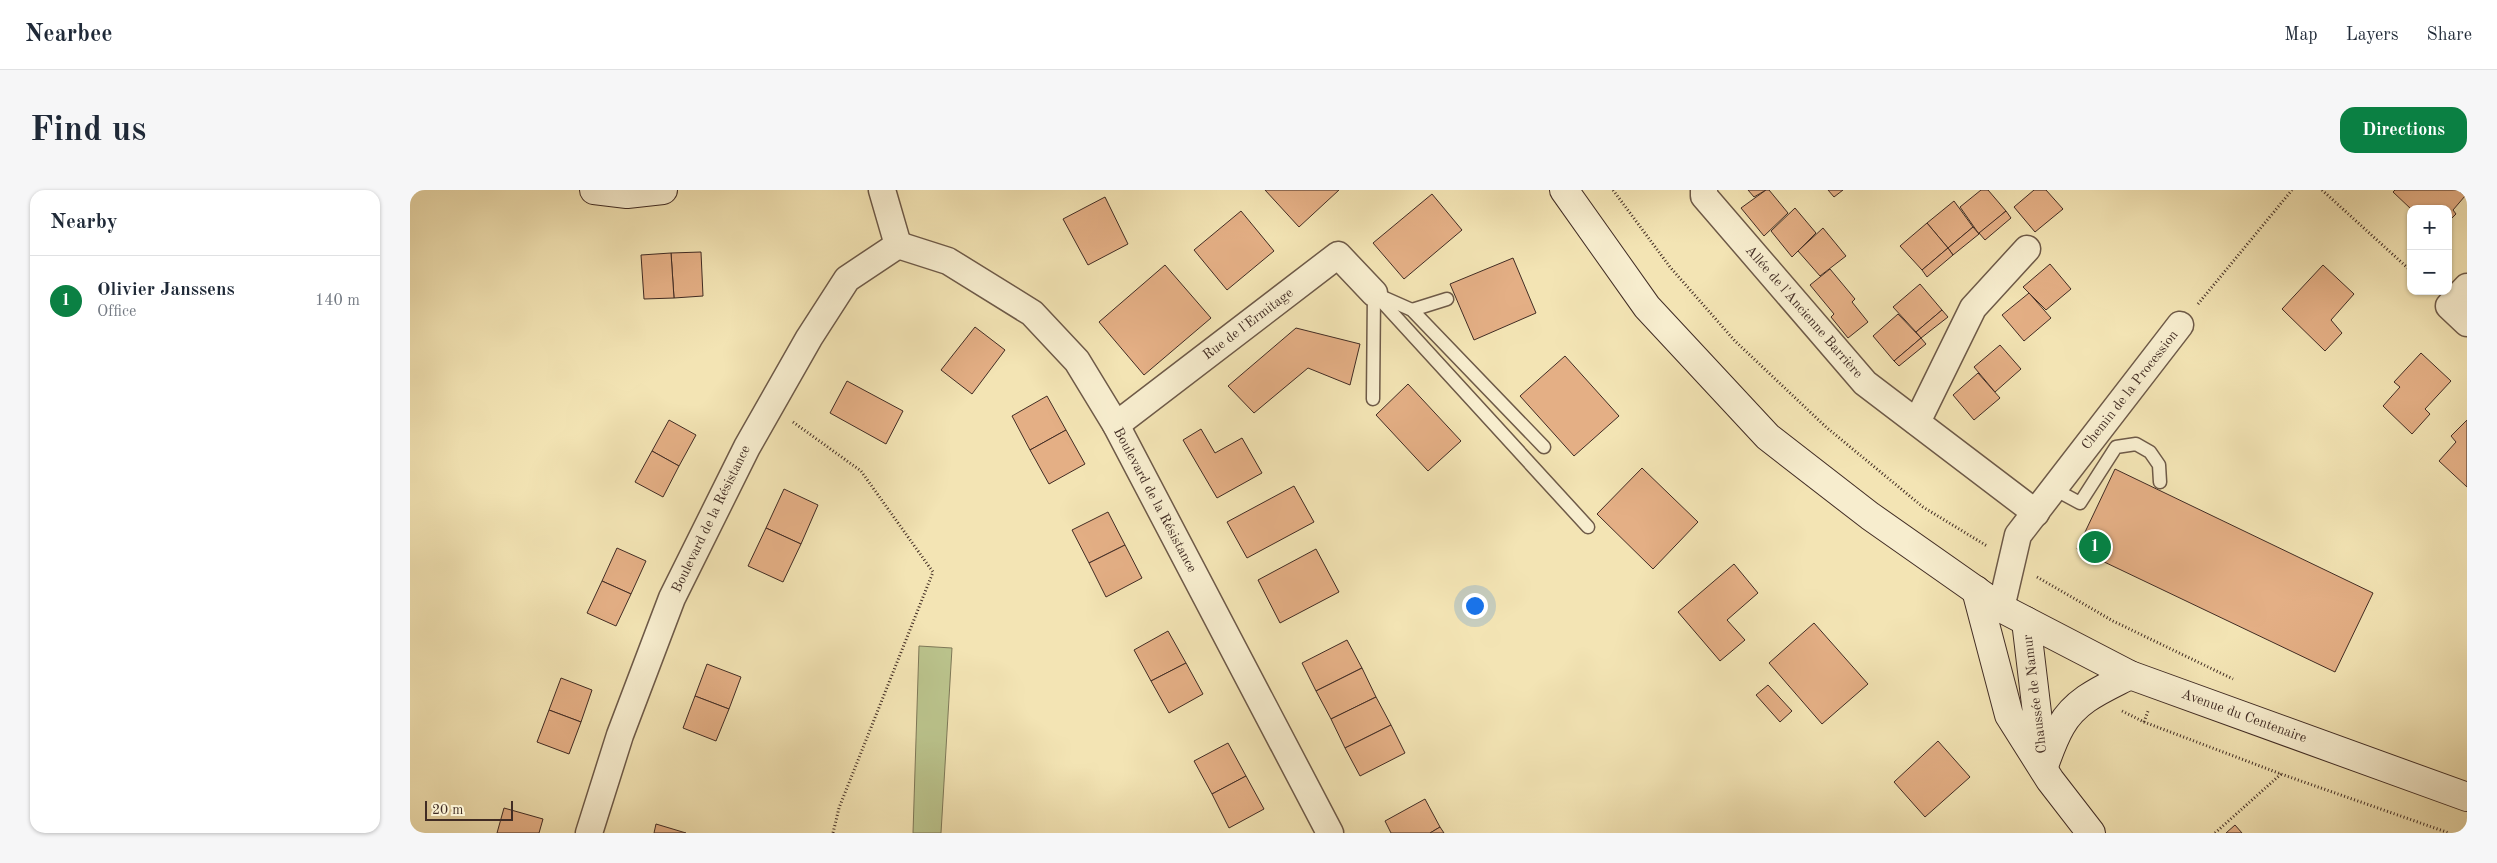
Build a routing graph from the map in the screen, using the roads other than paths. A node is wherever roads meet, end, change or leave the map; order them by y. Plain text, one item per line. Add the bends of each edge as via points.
1 (594, 190) edge
2 (663, 190) edge
3 (882, 190) edge
4 (1564, 190) edge
5 (1704, 190) edge
6 (898, 245) junction
7 (2027, 249) dead end
8 (2467, 287) edge
9 (1374, 293) junction
10 (1447, 299) dead end
11 (1412, 310) junction
12 (2458, 314) edge
13 (2180, 325) road end
14 (1373, 399) dead end
15 (1917, 422) junction
16 (1116, 425) junction
17 (1544, 447) dead end
18 (2160, 482) dead end
19 (2054, 489) junction
20 (2036, 512) junction
21 (1588, 527) dead end
22 (1976, 590) junction
23 (2001, 608) junction
24 (2026, 621) junction
25 (2130, 675) junction
26 (2043, 767) junction
27 (2467, 797) edge
28 (589, 833) edge
29 (1330, 833) edge
30 (2091, 833) edge

1 - 2 main road via 627,194
3 - 6 street
4 - 22 main road, Avenue du Centenaire via 1647,307 1768,437 1870,516
5 - 15 street, Allée de l'Ancienne Barrière via 1704,196 1865,383
6 - 16 street, Boulevard de la Résistance via 948,261 1032,313 1077,360
6 - 28 street, Boulevard de la Résistance via 847,279 747,447 672,598 620,735
7 - 15 street via 1973,308
8 - 12 street
9 - 11 lane
9 - 14 lane
9 - 16 street, Rue de l'Ermitage via 1338,255
9 - 21 lane
10 - 11 lane
11 - 17 lane
13 - 19 street, Chemin de la Procession
15 - 20 street, Allée de l'Ancienne Barrière
16 - 29 street, Boulevard de la Résistance
18 - 19 lane via 2159,465 2150,452 2136,444 2116,448 2080,503
19 - 20 street, Chemin de la Procession
20 - 23 street, Chemin de la Procession via 2018,535
22 - 23 main road, Avenue du Centenaire
22 - 26 main road, Chaussée de Namur via 2009,715
23 - 24 main road, Avenue du Centenaire
24 - 25 main road, Avenue du Centenaire
24 - 26 main road, Chaussée de Namur
25 - 26 main road, Chaussée de Namur via 2090,695 2074,709 2062,724
25 - 27 main road, Avenue du Centenaire
26 - 30 main road, Chaussée de Namur

